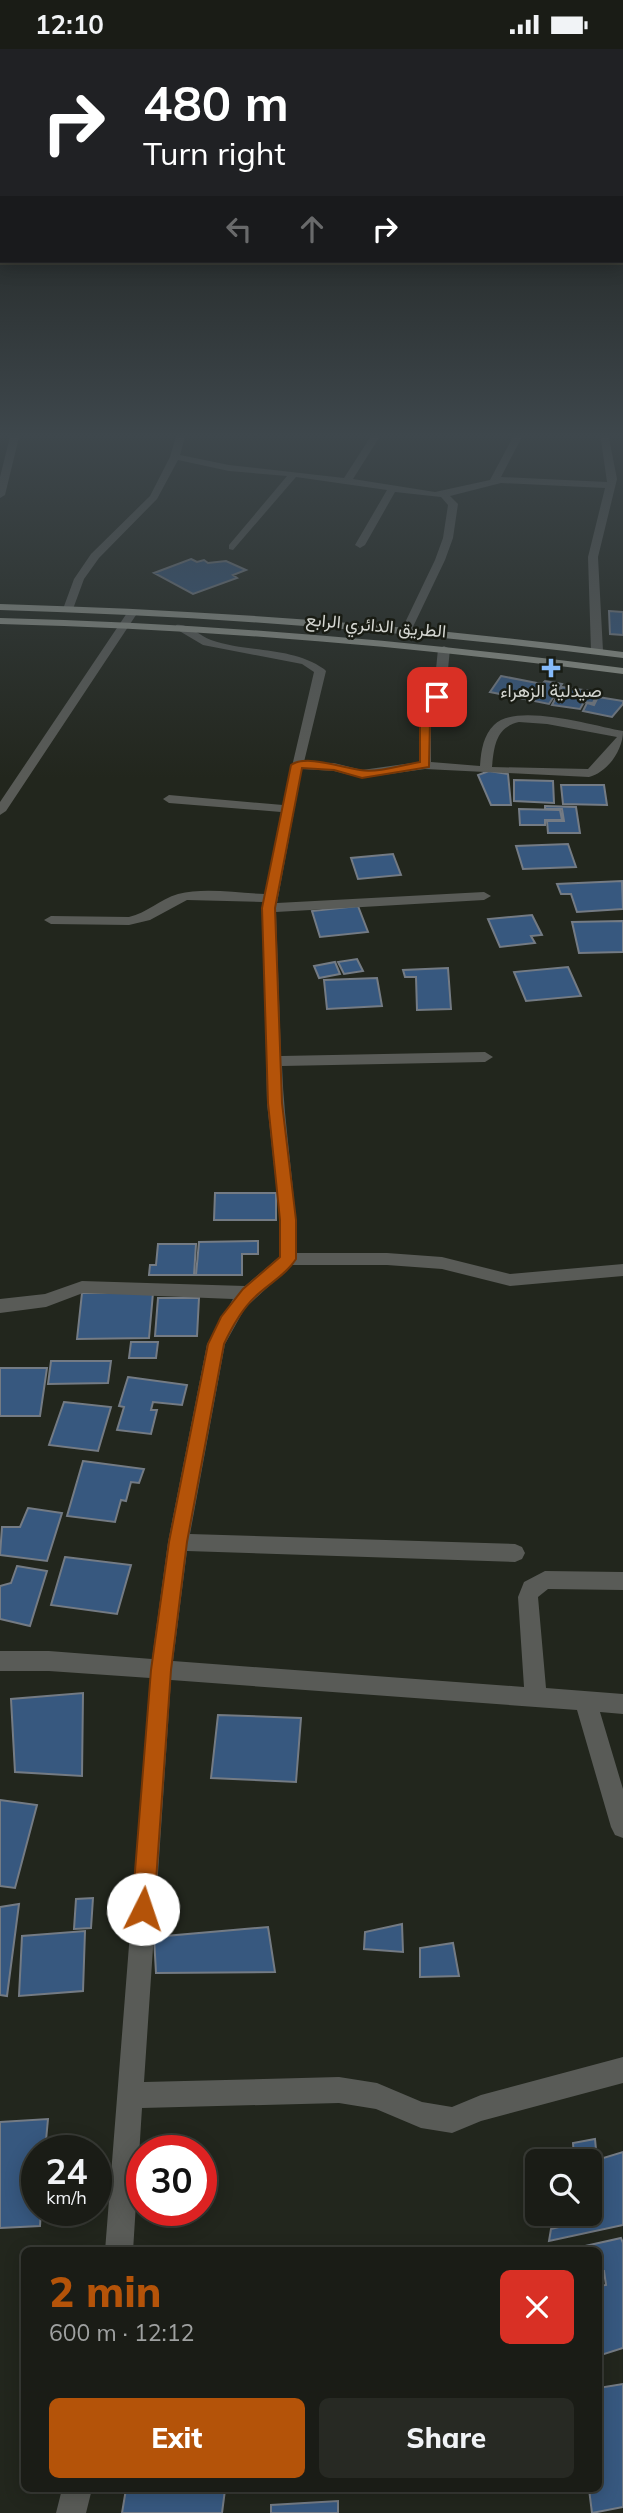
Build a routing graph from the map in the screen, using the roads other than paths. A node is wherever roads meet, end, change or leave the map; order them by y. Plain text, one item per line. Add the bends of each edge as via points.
1 (102, 548) edge
2 (443, 548) edge
3 (595, 548) edge
4 (0, 607) edge
5 (68, 609) junction
6 (134, 612) junction
7 (0, 621) edge
8 (124, 625) junction
9 (180, 627) junction
10 (406, 631) junction
11 (444, 649) junction
12 (597, 651) junction
13 (623, 655) edge
14 (623, 671) edge
15 (623, 736) edge
16 (297, 765) junction
17 (425, 765) junction
18 (486, 770) junction
19 (169, 799) dead end
20 (289, 809) junction
21 (0, 811) edge
22 (484, 896) dead end
23 (269, 903) junction
24 (51, 920) dead end
25 (485, 1057) dead end
26 (274, 1061) junction
27 (288, 1259) junction
28 (623, 1270) edge
29 (249, 1293) junction
30 (0, 1306) edge
31 (178, 1542) junction
32 (515, 1553) dead end
33 (623, 1581) edge
34 (0, 1661) edge
35 (161, 1670) junction
36 (536, 1697) junction
37 (586, 1703) junction
38 (623, 1704) edge
39 (623, 1827) edge
40 (623, 2070) edge
41 (129, 2095) junction
42 (119, 2247) edge
43 (76, 2492) edge
44 (71, 2513) edge

1 - 5 street via 86,567
2 - 10 street
3 - 12 street
4 - 5 main road, الطريق الدائري الرابع
5 - 6 main road, الطريق الدائري الرابع
6 - 8 street
6 - 10 main road, الطريق الدائري الرابع
7 - 8 main road, الطريق الدائري الرابع
8 - 9 main road, الطريق الدائري الرابع
8 - 21 street
9 - 11 main road, الطريق الدائري الرابع
9 - 16 street via 222,648 317,667 320,677
10 - 12 main road, الطريق الدائري الرابع
11 - 14 main road, الطريق الدائري الرابع
11 - 17 street via 440,689 425,720
12 - 13 main road, الطريق الدائري الرابع
15 - 18 street via 596,771 589,773
15 - 18 street via 542,719 512,718 490,738
16 - 17 street via 362,774
16 - 20 street
17 - 18 street
19 - 20 street
20 - 23 street
22 - 23 street
23 - 24 street via 187,895 129,921
23 - 26 street
25 - 26 street
26 - 27 street
27 - 28 street via 442,1263 510,1280
27 - 29 street
29 - 30 street via 82,1287 46,1300
29 - 31 street via 216,1344
31 - 32 street
31 - 35 street
33 - 36 street via 545,1580 531,1588
34 - 35 street
35 - 36 street
35 - 41 street
36 - 37 street
37 - 38 street
37 - 39 street
40 - 41 street via 452,2120 421,2115 377,2096 339,2090
41 - 42 street
43 - 44 street

